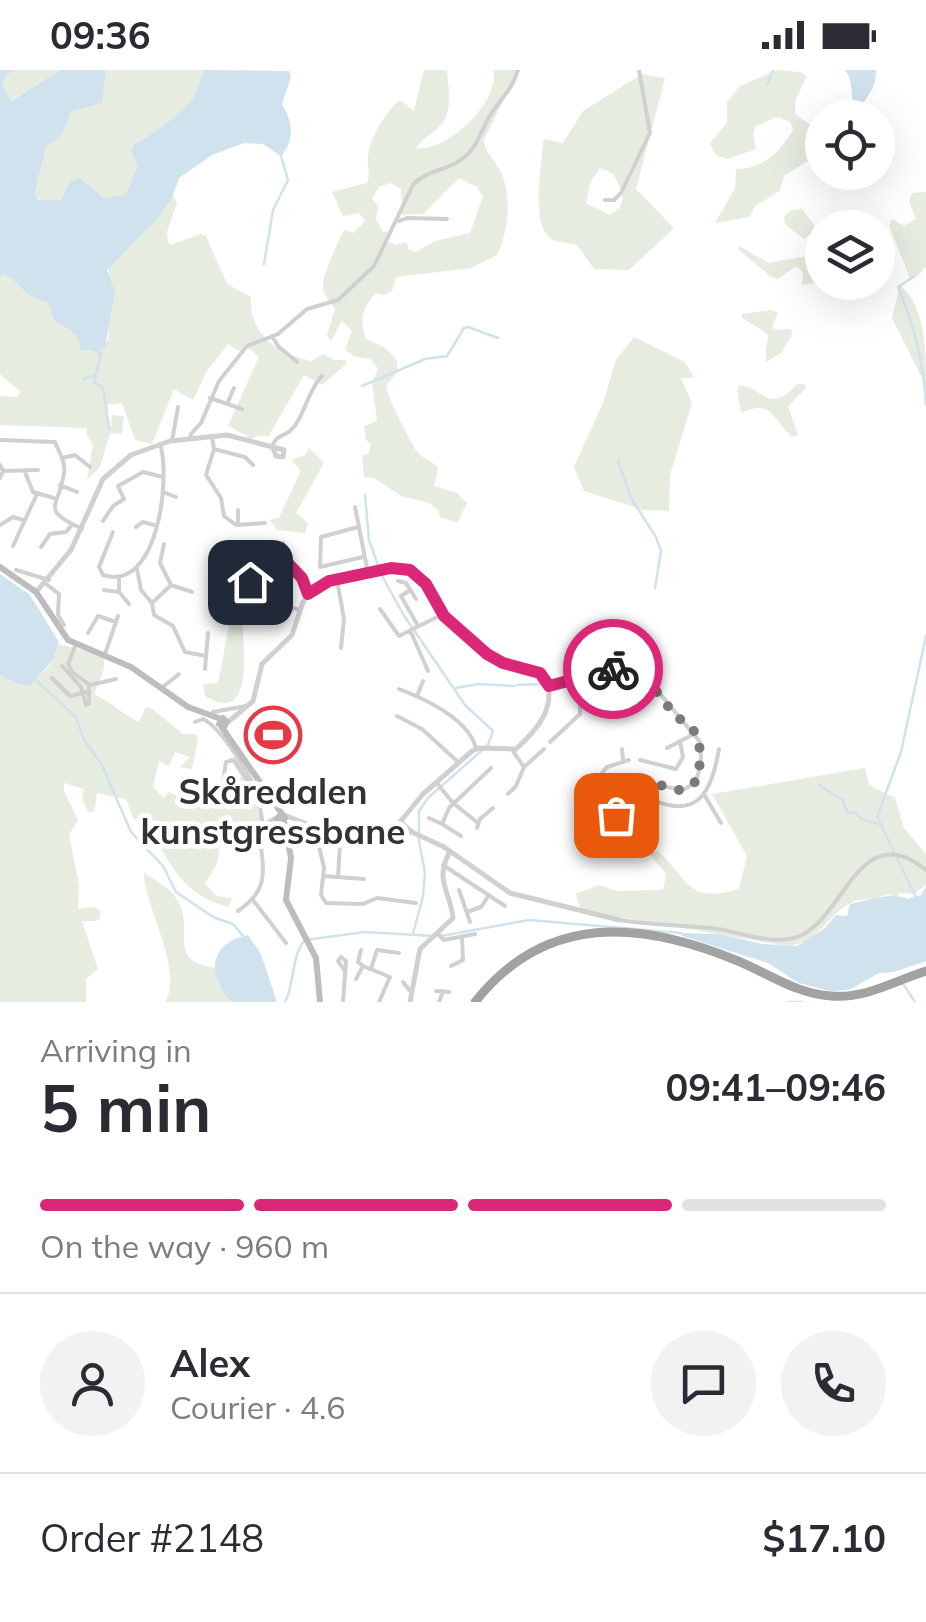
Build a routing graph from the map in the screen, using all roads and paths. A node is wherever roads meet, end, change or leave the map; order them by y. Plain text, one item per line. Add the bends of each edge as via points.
1 (518, 70) edge
2 (640, 70) edge
3 (604, 200) dead end
4 (447, 219) dead end
5 (395, 224) junction
6 (272, 336) junction
7 (297, 362) dead end
8 (322, 376) dead end
9 (234, 388) dead end
10 (210, 398) junction
11 (227, 404) junction
12 (178, 407) dead end
13 (242, 408) dead end
14 (212, 437) junction
15 (190, 439) junction
16 (0, 440) edge
17 (172, 441) junction
18 (160, 444) junction
19 (272, 446) joint
20 (214, 449) junction
21 (62, 458) junction
22 (253, 464) dead end
23 (90, 467) dead end
24 (2, 468) edge
25 (38, 470) dead end
26 (25, 472) junction
27 (164, 477) junction
28 (0, 478) edge
29 (60, 485) junction
30 (77, 492) dead end
31 (163, 492) junction
32 (37, 494) junction
33 (176, 497) dead end
34 (54, 498) junction
35 (356, 507) dead end
36 (238, 510) dead end
37 (22, 520) junction
38 (103, 521) dead end
39 (265, 523) dead end
40 (72, 524) junction
41 (238, 524) junction
42 (0, 525) edge
43 (156, 525) junction
44 (136, 527) dead end
45 (358, 527) junction
46 (82, 529) junction
47 (113, 532) dead end
48 (257, 542) dead end
49 (282, 543) dead end
50 (164, 544) dead end
51 (229, 544) dead end
52 (241, 544) junction
53 (13, 546) dead end
54 (42, 547) dead end
55 (363, 557) junction
56 (131, 558) dead end
57 (287, 560) junction
58 (0, 567) edge
59 (139, 567) junction
60 (320, 567) junction
61 (16, 570) dead end
62 (311, 570) dead end
63 (368, 573) junction
64 (119, 577) junction
65 (337, 580) junction
66 (398, 581) dead end
67 (47, 582) junction
68 (247, 582) junction
69 (172, 585) junction
70 (234, 586) dead end
71 (104, 590) dead end
72 (410, 590) junction
73 (36, 592) junction
74 (119, 592) junction
75 (192, 592) dead end
76 (308, 594) junction
77 (416, 599) dead end
78 (152, 603) junction
79 (129, 604) dead end
80 (256, 609) dead end
81 (380, 609) dead end
82 (300, 610) junction
83 (442, 614) junction
84 (64, 624) dead end
85 (418, 626) junction
86 (410, 630) junction
87 (614, 631) dead end
88 (88, 633) dead end
89 (208, 633) dead end
90 (623, 641) junction
91 (76, 644) junction
92 (341, 648) dead end
93 (105, 656) junction
94 (206, 656) junction
95 (604, 657) dead end
96 (62, 666) dead end
97 (425, 668) dead end
98 (635, 669) junction
99 (206, 670) dead end
100 (611, 670) junction
101 (180, 674) dead end
102 (581, 676) junction
103 (52, 678) dead end
104 (116, 679) dead end
105 (423, 680) dead end
106 (89, 684) junction
107 (549, 686) junction
108 (162, 688) junction
109 (399, 690) dead end
110 (85, 693) junction
111 (417, 696) junction
112 (615, 702) junction
113 (87, 704) dead end
114 (626, 704) dead end
115 (248, 708) junction
116 (613, 710) dead end
117 (211, 714) junction
118 (580, 714) junction
119 (397, 716) dead end
120 (586, 718) dead end
121 (196, 722) dead end
122 (223, 723) junction
123 (696, 733) junction
124 (550, 742) dead end
125 (680, 742) junction
126 (666, 748) dead end
127 (476, 749) junction
128 (544, 749) dead end
129 (622, 749) dead end
130 (719, 750) dead end
131 (513, 751) junction
132 (640, 760) dead end
133 (458, 762) junction
134 (655, 764) junction
135 (524, 767) junction
136 (491, 768) dead end
137 (653, 771) dead end
138 (223, 782) dead end
139 (436, 782) junction
140 (656, 784) junction
141 (254, 790) junction
142 (508, 794) dead end
143 (704, 796) junction
144 (652, 798) junction
145 (454, 803) junction
146 (494, 808) dead end
147 (633, 811) dead end
148 (430, 818) dead end
149 (280, 819) junction
150 (402, 823) junction
151 (721, 823) dead end
152 (442, 824) junction
153 (320, 832) junction
154 (412, 832) junction
155 (461, 836) dead end
156 (450, 850) junction
157 (444, 865) junction
158 (926, 870) edge
159 (323, 876) junction
160 (338, 877) junction
161 (364, 879) dead end
162 (459, 890) dead end
163 (489, 895) junction
164 (462, 899) junction
165 (252, 900) junction
166 (404, 901) junction
167 (416, 902) dead end
168 (450, 904) junction
169 (504, 906) dead end
170 (402, 908) dead end
171 (238, 911) dead end
172 (467, 912) junction
173 (619, 920) joint
174 (470, 922) dead end
175 (438, 934) junction
176 (475, 934) dead end
177 (462, 938) junction
178 (286, 943) dead end
179 (361, 950) dead end
180 (399, 953) dead end
181 (333, 955) dead end
182 (363, 966) junction
183 (450, 966) dead end
184 (371, 969) junction
185 (926, 970) edge
186 (390, 977) junction
187 (356, 980) dead end
188 (436, 991) dead end
189 (414, 999) edge
190 (320, 1002) edge
191 (344, 1002) edge
192 (379, 1002) edge
193 (440, 1002) edge
194 (475, 1002) edge

1 - 5 street via 473,150 416,180
2 - 3 street via 648,139 621,193
4 - 5 street
5 - 6 street via 379,260 338,300 307,309
6 - 7 street
6 - 10 street via 247,346
8 - 19 street via 297,421
9 - 11 street
10 - 11 street
10 - 15 street
11 - 13 street
12 - 17 street
14 - 15 street
14 - 19 street via 234,435
14 - 20 street
15 - 17 street
16 - 21 street via 52,440
17 - 18 street
18 - 27 street
18 - 46 street via 109,472
20 - 22 street
20 - 41 street via 203,477 221,498 224,516
21 - 23 street via 75,455
21 - 29 street
24 - 26 street
24 - 28 street
25 - 26 street
26 - 32 street
27 - 31 street
27 - 38 street via 143,472 118,486 124,499
29 - 30 street
29 - 34 street
31 - 33 street
31 - 43 street
32 - 34 street
32 - 37 street
34 - 40 street via 56,514
35 - 45 street
36 - 41 street
37 - 42 street
37 - 53 street
39 - 41 street
40 - 46 street
40 - 54 street via 50,534
43 - 44 street
43 - 59 street
45 - 55 street
45 - 60 street via 321,537
46 - 67 street
47 - 64 street via 99,567 106,577
48 - 52 street
49 - 57 street
50 - 69 street via 160,563
51 - 52 street
52 - 68 street
55 - 60 street
55 - 63 street
56 - 59 street
57 - 68 street
57 - 76 street
58 - 73 main road
59 - 64 street
59 - 78 street via 141,590
60 - 62 street
61 - 67 street
63 - 65 street
63 - 83 street via 397,567 413,572
64 - 74 street
65 - 76 street
65 - 92 street
66 - 72 street
67 - 73 street
67 - 84 street via 58,594
68 - 70 street
69 - 75 street
69 - 78 street
71 - 74 street
72 - 77 street
72 - 85 street via 401,596
73 - 91 main road via 60,632
74 - 79 street
76 - 82 street
78 - 94 street via 183,650
80 - 82 street via 278,604
81 - 86 street via 396,635
82 - 115 street via 292,635 262,664
83 - 85 street
83 - 107 street via 495,660 540,673
85 - 86 street
86 - 97 street
87 - 90 street
88 - 93 street via 98,616 117,619
89 - 94 street
90 - 95 street
90 - 98 street
91 - 93 main road
91 - 106 street via 68,667
93 - 108 main road
94 - 99 street
96 - 110 street
98 - 100 street
98 - 123 street
100 - 102 street
100 - 112 street
101 - 108 street
102 - 107 street
102 - 118 street
103 - 110 street via 70,696
104 - 106 street
105 - 111 street
106 - 110 street
107 - 131 street via 537,728
108 - 117 main road
109 - 111 street
110 - 113 street
111 - 127 street via 468,731
112 - 114 street
112 - 116 street
115 - 117 street
115 - 122 street
117 - 122 main road
118 - 120 street
118 - 124 street
119 - 133 street
121 - 141 street via 203,718 215,726
122 - 149 main road
123 - 125 street
123 - 140 street via 701,754 695,783 679,790
125 - 126 street
125 - 134 street via 680,766
127 - 131 street
127 - 133 street
128 - 135 street
129 - 140 street via 626,760 600,774 599,785 607,789 634,778
130 - 143 street
131 - 135 street
132 - 134 street
133 - 139 street
134 - 137 street
135 - 142 street
136 - 145 street
138 - 141 street via 226,762 234,760
139 - 145 street
139 - 150 street
140 - 144 street
141 - 149 street
143 - 144 street via 684,805
143 - 151 street
144 - 147 street via 628,795 618,812
145 - 146 street via 477,826
145 - 152 street
148 - 152 street
149 - 153 street
149 - 165 street via 260,833 264,874
149 - 190 main road via 290,858 286,900 316,958
150 - 153 street via 386,830
150 - 154 street
152 - 155 street
153 - 159 street
154 - 156 street
154 - 160 street via 402,843 340,844
156 - 157 street
156 - 173 street via 510,893
157 - 163 street
157 - 168 street
158 - 173 street via 903,857 873,859 816,926 789,940
159 - 160 street
159 - 166 street via 321,895 328,905
160 - 161 street
162 - 164 street
163 - 169 street
163 - 172 street
164 - 168 street
164 - 172 street
165 - 171 street
165 - 178 street
166 - 167 street
166 - 170 street
168 - 175 street via 452,920
172 - 174 street
175 - 177 street
175 - 189 street via 418,953
176 - 177 street
177 - 183 street via 464,958
179 - 182 street
180 - 184 street via 378,947
181 - 191 street via 345,958
182 - 184 street
182 - 187 street
184 - 186 street
185 - 194 highway via 872,992 815,994 718,953 658,938 592,936 536,950 506,968
186 - 189 street
186 - 192 street
188 - 193 street via 446,991

